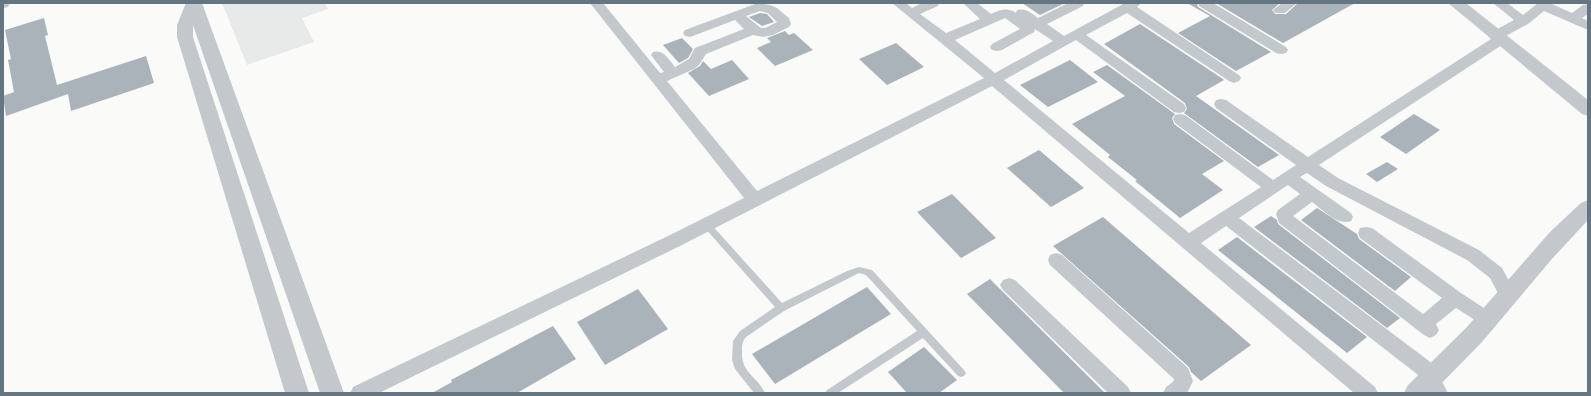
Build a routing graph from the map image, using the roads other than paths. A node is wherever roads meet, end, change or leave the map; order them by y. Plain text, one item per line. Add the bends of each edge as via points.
1 (596, 3) edge
2 (898, 3) edge
3 (934, 3) edge
4 (969, 3) edge
5 (1008, 3) edge
6 (1078, 3) edge
7 (1204, 3) edge
8 (1291, 3) edge
9 (1456, 3) edge
10 (1499, 3) edge
11 (194, 4) edge
12 (1544, 4) edge
13 (1131, 5) edge
14 (1588, 8) edge
15 (1280, 10) dead end
16 (911, 13) junction
17 (737, 15) junction
18 (989, 19) junction
19 (1573, 20) junction
20 (1523, 21) junction
21 (1038, 24) junction
22 (1588, 26) edge
23 (752, 30) junction
24 (1069, 37) junction
25 (1497, 38) junction
26 (945, 39) junction
27 (694, 41) junction
28 (997, 47) dead end
29 (1281, 50) dead end
30 (658, 55) dead end
31 (672, 73) junction
32 (1234, 78) dead end
33 (657, 79) junction
34 (994, 79) junction
35 (1221, 104) dead end
36 (1588, 110) edge
37 (1307, 165) junction
38 (1288, 177) junction
39 (1272, 187) junction
40 (1312, 194) junction
41 (755, 200) junction
42 (1588, 208) edge
43 (1226, 217) junction
44 (1345, 217) dead end
45 (706, 224) junction
46 (1366, 233) dead end
47 (1189, 242) junction
48 (1056, 260) dead end
49 (1009, 285) dead end
50 (1507, 294) junction
51 (1455, 298) junction
52 (781, 308) junction
53 (1487, 319) junction
54 (924, 332) junction
55 (961, 373) dead end
56 (1430, 385) edge
57 (297, 393) edge
58 (332, 393) edge
59 (360, 393) edge
60 (760, 393) edge
61 (830, 393) edge
62 (1121, 393) edge
63 (1173, 393) edge
64 (1368, 393) edge

1 - 33 street
2 - 16 street
3 - 16 street
4 - 18 street
5 - 21 street
6 - 21 street
7 - 29 street
8 - 15 street
9 - 25 street
10 - 20 street
11 - 57 street via 185,25 185,37
11 - 58 street
12 - 19 street
12 - 20 street
13 - 24 street
13 - 32 street
14 - 19 street
16 - 26 street
17 - 23 street
17 - 23 street via 764,6 784,21 784,24 763,34
17 - 27 street
18 - 26 street
18 - 28 street via 1007,13 1029,29
19 - 22 street
20 - 25 street
21 - 24 street
23 - 27 street
24 - 34 street
24 - 39 street via 1179,113
25 - 36 street
25 - 37 street
26 - 34 street
27 - 31 street via 698,58 688,67
30 - 31 street
31 - 33 street
33 - 41 street
34 - 41 street
34 - 47 street
35 - 37 street
37 - 38 street
37 - 50 street via 1332,182 1472,255 1496,273
38 - 39 street
38 - 40 street
39 - 43 street
40 - 44 street
40 - 51 street via 1284,214 1285,219 1427,327
41 - 45 street
42 - 50 street
43 - 47 street
43 - 56 street
45 - 52 lane
45 - 59 street
46 - 51 street
47 - 64 street
48 - 63 street via 1181,374 1184,381
49 - 62 street
50 - 53 street
51 - 53 street
52 - 54 lane via 859,270 868,272
52 - 60 lane via 743,334 738,341 737,360 740,369
53 - 56 street
54 - 55 lane
54 - 61 lane

